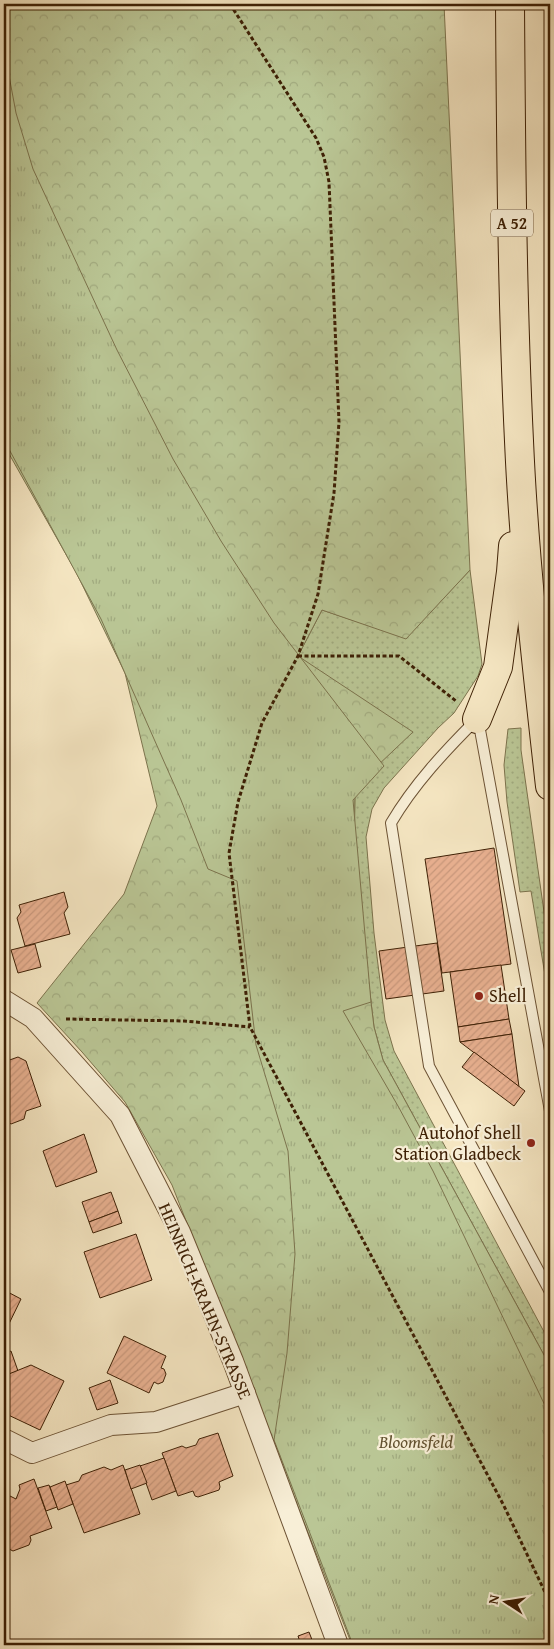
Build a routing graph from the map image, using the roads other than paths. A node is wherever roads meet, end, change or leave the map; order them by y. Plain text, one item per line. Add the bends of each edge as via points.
1 (510, 4) edge
2 (519, 442) junction
3 (478, 718) junction
4 (550, 786) edge
5 (4, 1000) edge
6 (550, 1112) edge
7 (550, 1292) edge
8 (245, 1394) junction
9 (4, 1439) edge
10 (338, 1645) edge

1 - 2 highway, A 52 via 511,188
2 - 3 highway via 512,572 498,667
2 - 4 highway, A 52 via 531,606
3 - 6 lane
3 - 7 lane via 405,799 390,823 429,1066
5 - 8 street, HEINRICH-KRAHN-STRASSE via 33,1018 120,1115 180,1232
8 - 9 street via 156,1422 111,1425 32,1453
8 - 10 street, HEINRICH-KRAHN-STRASSE

